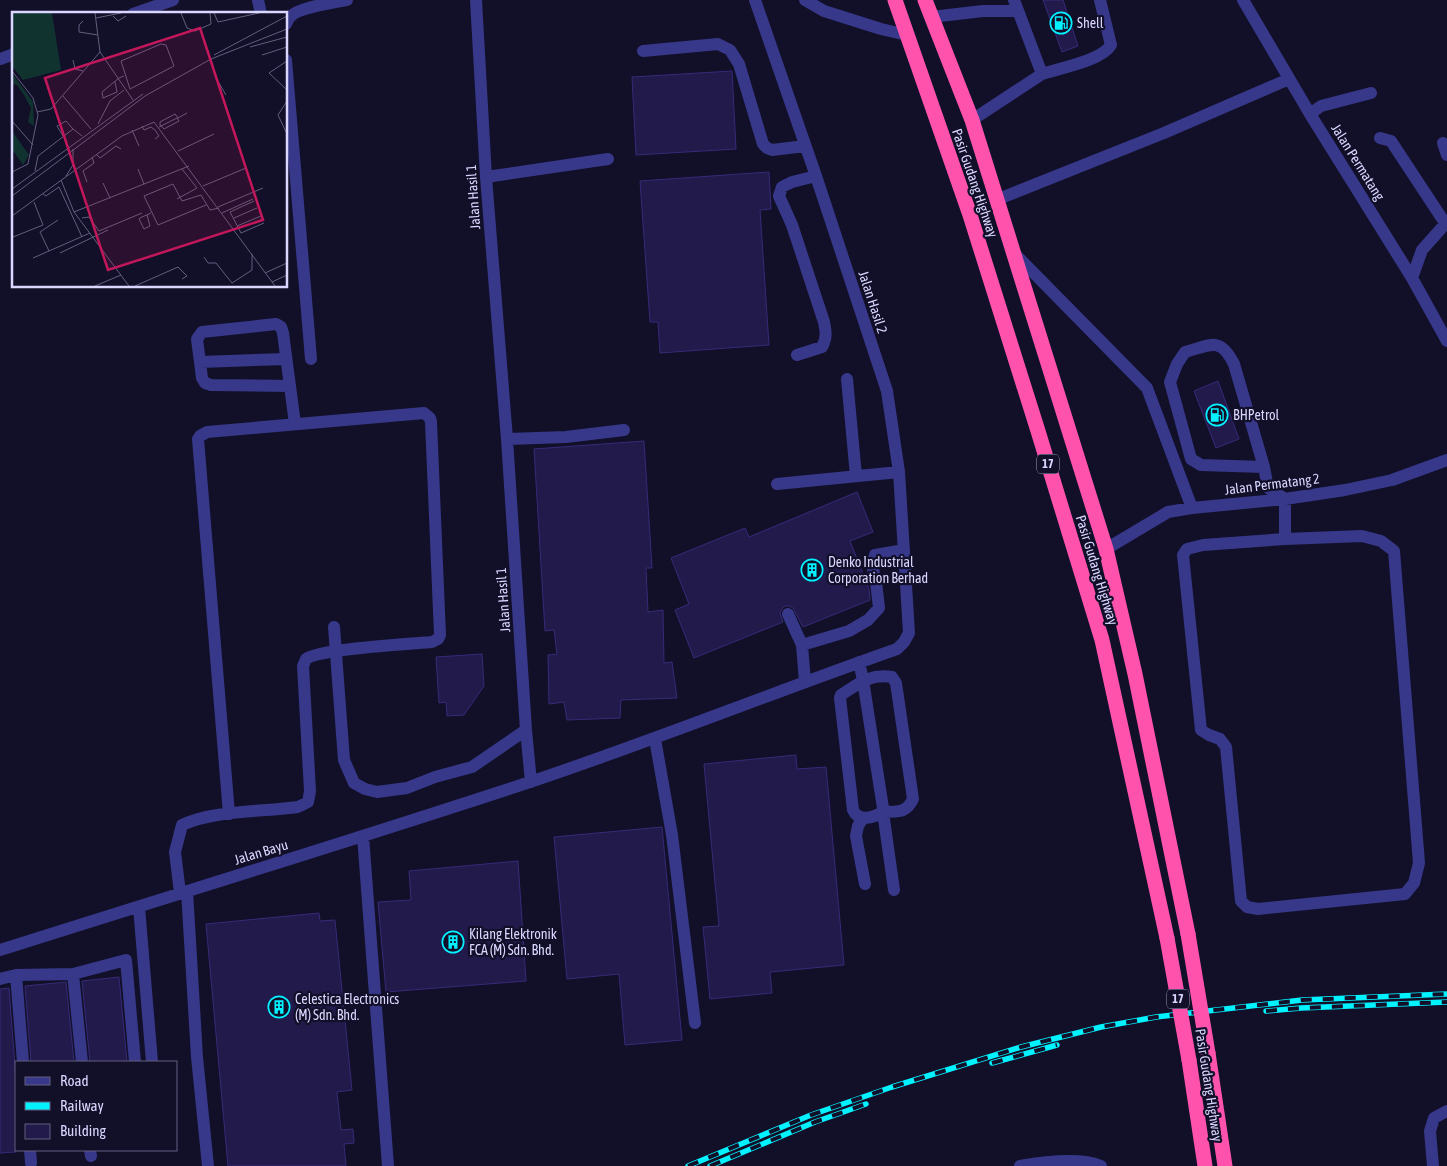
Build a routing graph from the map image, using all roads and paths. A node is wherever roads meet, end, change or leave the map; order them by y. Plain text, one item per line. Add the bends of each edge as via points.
1 (173, 0) edge
2 (347, 0) edge
3 (476, 0) edge
4 (755, 0) edge
5 (805, 0) edge
6 (895, 0) edge
7 (925, 0) edge
8 (1100, 0) edge
9 (1244, 0) edge
10 (1016, 6) edge
11 (139, 12) edge
12 (931, 17) junction
13 (288, 20) edge
14 (907, 35) junction
15 (644, 51) dead end
16 (12, 55) edge
17 (0, 59) edge
18 (1042, 74) junction
19 (1289, 79) junction
20 (288, 83) edge
21 (1371, 94) dead end
22 (1310, 114) junction
23 (972, 120) junction
24 (1380, 138) dead end
25 (805, 146) junction
26 (608, 159) dead end
27 (816, 176) junction
28 (486, 177) junction
29 (996, 200) junction
30 (1446, 223) edge
31 (1014, 253) junction
32 (1412, 278) junction
33 (1447, 341) edge
34 (797, 355) dead end
35 (286, 359) junction
36 (312, 359) dead end
37 (200, 362) junction
38 (847, 379) dead end
39 (290, 386) junction
40 (295, 424) junction
41 (624, 430) dead end
42 (507, 439) junction
43 (1447, 460) edge
44 (1264, 467) junction
45 (899, 472) junction
46 (856, 476) junction
47 (777, 484) dead end
48 (1285, 499) junction
49 (1192, 508) junction
50 (1285, 539) junction
51 (1106, 549) junction
52 (904, 550) junction
53 (788, 614) dead end
54 (334, 627) dead end
55 (802, 645) junction
56 (336, 652) junction
57 (859, 662) junction
58 (863, 680) junction
59 (804, 682) junction
60 (526, 730) junction
61 (655, 739) junction
62 (531, 782) junction
63 (883, 812) junction
64 (229, 814) junction
65 (863, 818) junction
66 (363, 836) junction
67 (865, 884) dead end
68 (894, 890) dead end
69 (184, 892) junction
70 (138, 907) junction
71 (0, 950) edge
72 (73, 974) junction
73 (16, 975) junction
74 (0, 979) edge
75 (695, 1024) dead end
76 (23, 1061) edge
77 (82, 1061) edge
78 (135, 1061) edge
79 (152, 1061) edge
80 (1447, 1111) edge
81 (30, 1151) edge
82 (31, 1163) dead end
83 (1225, 1165) edge
84 (208, 1166) edge
85 (388, 1166) edge
86 (1020, 1166) edge
87 (1101, 1166) edge
88 (1205, 1166) edge
89 (1432, 1166) edge

1 - 11 street
2 - 13 street via 312,7 296,13
3 - 28 street, Jalan Hasil 1
4 - 25 street, Jalan Hasil 2
5 - 14 street via 824,11
6 - 14 highway, Pasir Gudang Highway / 17
7 - 12 highway, Pasir Gudang Highway / 17
8 - 18 street via 1112,45 1098,56
9 - 19 street, Jalan Permatang
10 - 12 street
10 - 18 street
12 - 23 highway, Pasir Gudang Highway / 17
14 - 88 highway, Pasir Gudang Highway / 17, bridge via 970,215 1102,640 1167,938
15 - 25 street via 718,44 730,50 739,64 763,144 772,150
16 - 17 street
18 - 23 street
19 - 22 street, Jalan Permatang
19 - 29 street
20 - 36 street
21 - 22 street via 1321,106
22 - 32 street, Jalan Permatang
23 - 29 highway, Pasir Gudang Highway / 17
24 - 30 street via 1391,142
25 - 27 street, Jalan Hasil 2
26 - 28 street
27 - 34 street via 782,187 779,196 792,225 825,330 826,339 822,347
27 - 45 street, Jalan Hasil 2 via 887,391
28 - 42 street, Jalan Hasil 1
29 - 31 highway, Pasir Gudang Highway / 17
30 - 32 street via 1422,250
31 - 49 street via 1147,388
31 - 51 highway, Pasir Gudang Highway / 17
32 - 33 street, Jalan Permatang
35 - 37 street
35 - 37 street via 282,326 276,324 202,332 198,339
35 - 39 street
37 - 39 street via 202,378 211,385
38 - 46 street
39 - 40 street
40 - 56 street via 420,412 428,415 431,422 440,635 432,642
40 - 64 street via 207,432 198,439
41 - 42 street via 566,437
42 - 60 street, Jalan Hasil 1
43 - 48 street, Jalan Permatang 2 via 1392,480
44 - 44 street via 1229,353 1215,344 1185,352 1170,382 1191,459 1201,465
44 - 48 street via 1268,488
45 - 46 street
45 - 52 street, Jalan Hasil 2
46 - 47 street
48 - 49 street, Jalan Permatang 2
48 - 50 street
49 - 51 street, Jalan Permatang 2 via 1168,512
50 - 50 street via 1203,545 1187,549 1183,555 1201,730 1220,738 1226,746 1241,901 1247,907 1258,909 1405,894 1414,884 1419,863 1394,551 1381,541 1362,536
51 - 83 highway, Pasir Gudang Highway / 17, bridge via 1188,934
52 - 55 street via 875,555 872,565 879,608 868,620 849,631
52 - 57 street, Jalan Hasil 2 via 908,633 897,650
53 - 55 street
54 - 56 street
55 - 59 street
56 - 60 street via 344,760 354,783 365,789 377,792 407,788 472,766
56 - 64 street via 312,656 304,662 308,802 298,807
57 - 58 street
57 - 59 street
58 - 63 street
58 - 63 street via 886,676 892,677 896,684 913,800 904,810
58 - 65 street via 841,695 839,700 853,810
59 - 61 street
60 - 62 street, Jalan Hasil 1
61 - 62 street
61 - 75 street via 672,835
62 - 66 street, Jalan Bayu
63 - 65 street
63 - 68 street
64 - 69 street via 192,820 182,825 175,852
65 - 67 street via 856,836
66 - 69 street, Jalan Bayu
66 - 85 street
69 - 70 street, Jalan Bayu
69 - 84 street
70 - 71 street, Jalan Bayu
70 - 79 street
72 - 73 street
72 - 77 street
72 - 78 street via 126,960
73 - 74 street
73 - 76 street
80 - 89 street via 1434,1118 1430,1131
81 - 82 street
86 - 87 street via 1072,1161

